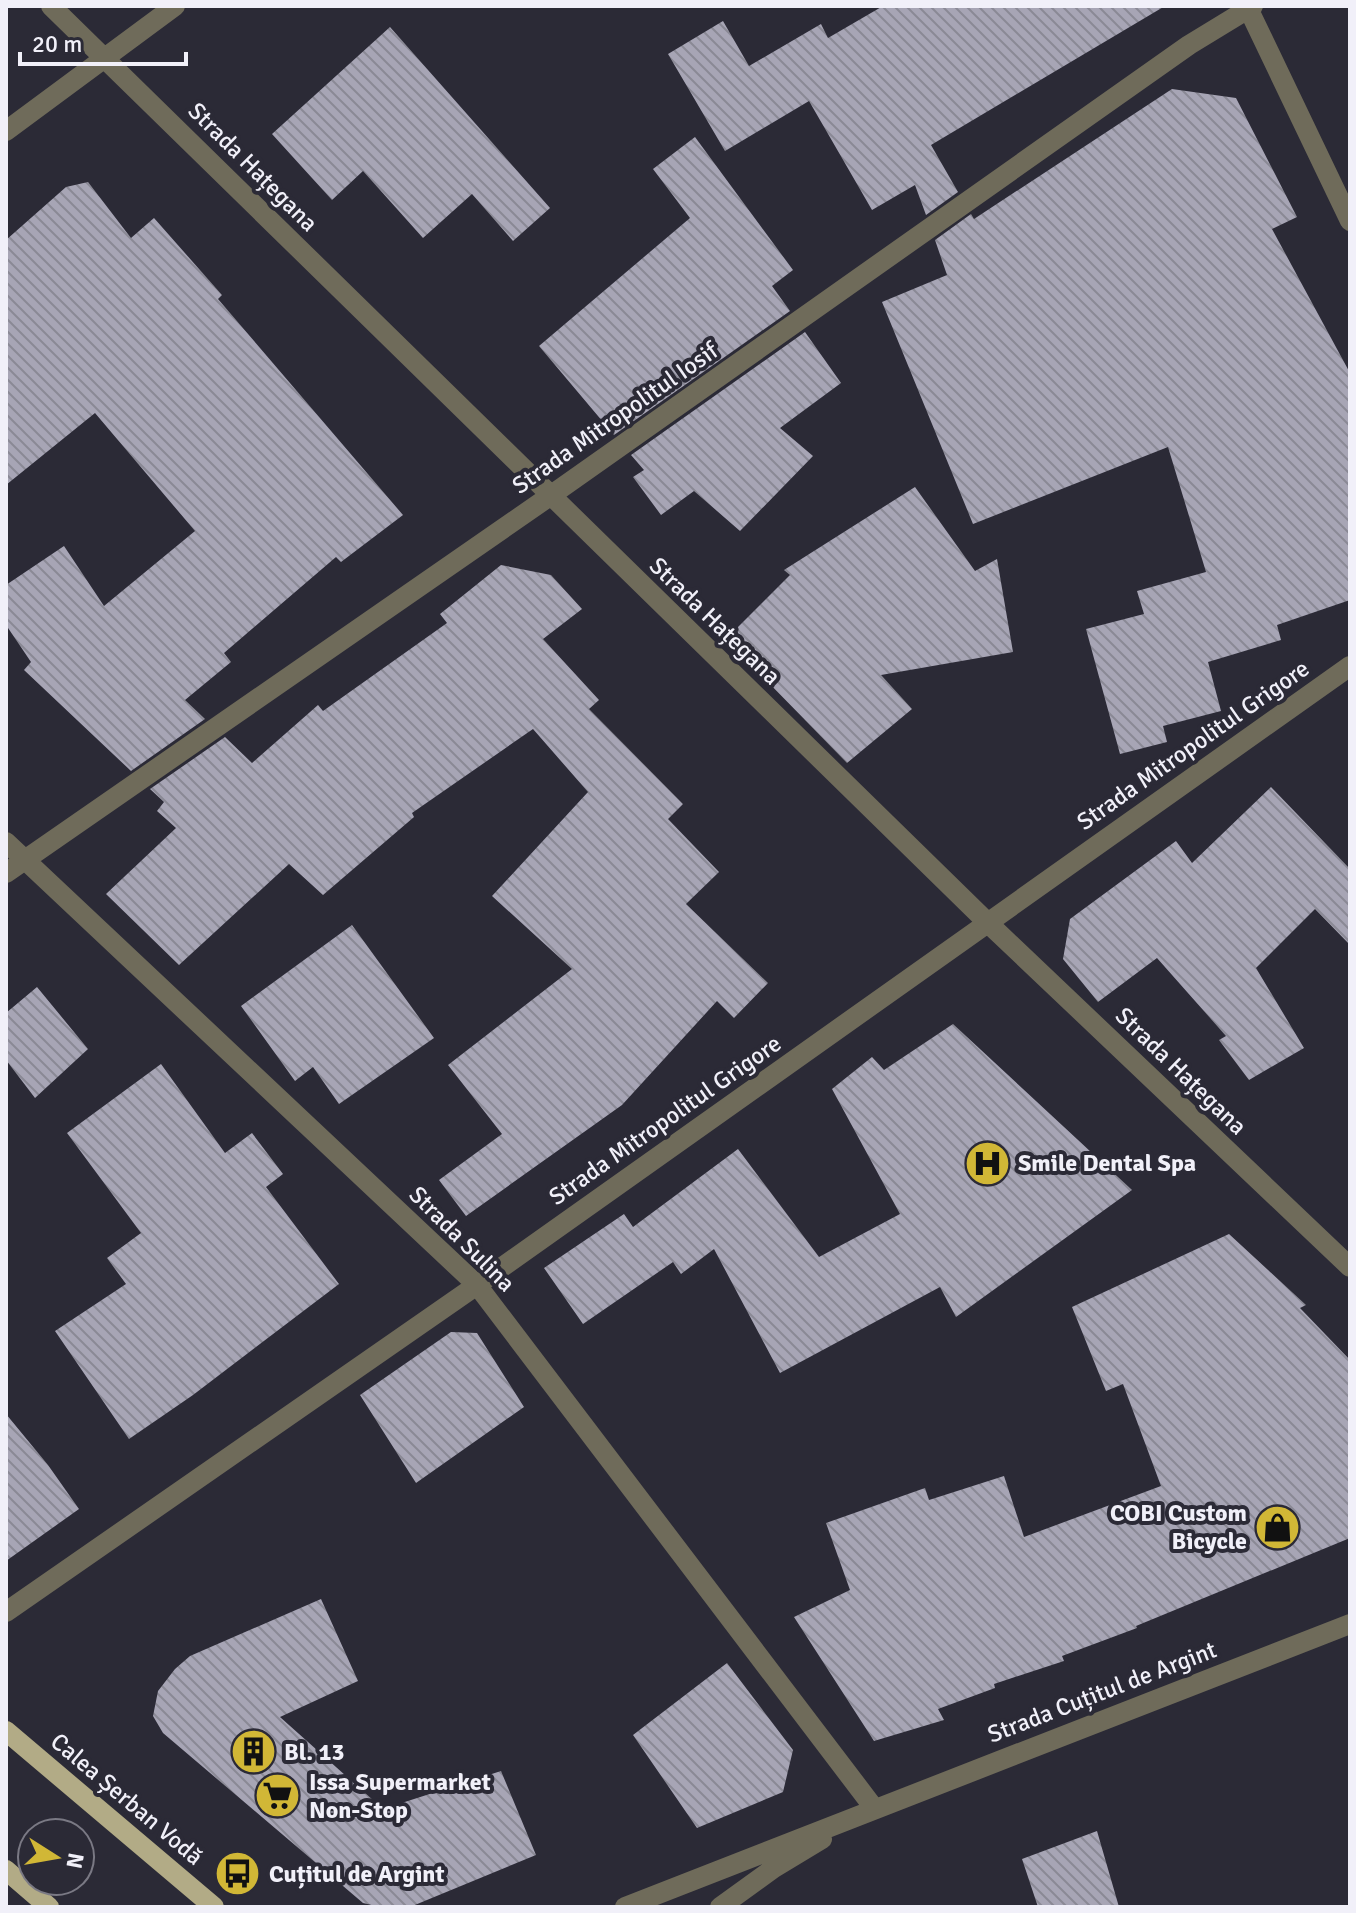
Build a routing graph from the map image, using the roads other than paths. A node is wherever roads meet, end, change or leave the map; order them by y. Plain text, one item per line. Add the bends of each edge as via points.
1 (51, 6) edge
2 (175, 6) edge
3 (1249, 7) edge
4 (104, 57) junction
5 (6, 131) edge
6 (1350, 221) edge
7 (550, 496) junction
8 (1350, 666) edge
9 (6, 842) edge
10 (25, 859) junction
11 (6, 873) edge
12 (988, 923) junction
13 (1350, 1267) edge
14 (477, 1285) junction
15 (6, 1612) edge
16 (1350, 1624) edge
17 (6, 1731) edge
18 (874, 1808) junction
19 (6, 1870) edge
20 (49, 1907) edge
21 (214, 1907) edge
22 (625, 1907) edge
23 (720, 1907) edge

1 - 4 street, Strada Hațegana
2 - 4 street
3 - 6 street
3 - 7 street, Strada Mitropolitul Iosif
4 - 5 street
4 - 7 street, Strada Hațegana
7 - 10 street, Strada Mitropolitul Iosif
7 - 12 street, Strada Hațegana
8 - 12 street, Strada Mitropolitul Grigore
9 - 10 street, Strada Sulina
10 - 11 street, Strada Mitropolitul Iosif
10 - 14 street, Strada Sulina
12 - 13 street, Strada Hațegana
12 - 14 street, Strada Mitropolitul Grigore
14 - 15 street, Strada Mitropolitul Grigore
14 - 18 street, Strada Sulina
16 - 18 street, Strada Cuțitul de Argint
17 - 21 main road, Calea Șerban Vodă
18 - 22 street, Strada Cuțitul de Argint
18 - 23 street, Strada Cuțitul de Argint
19 - 20 main road

